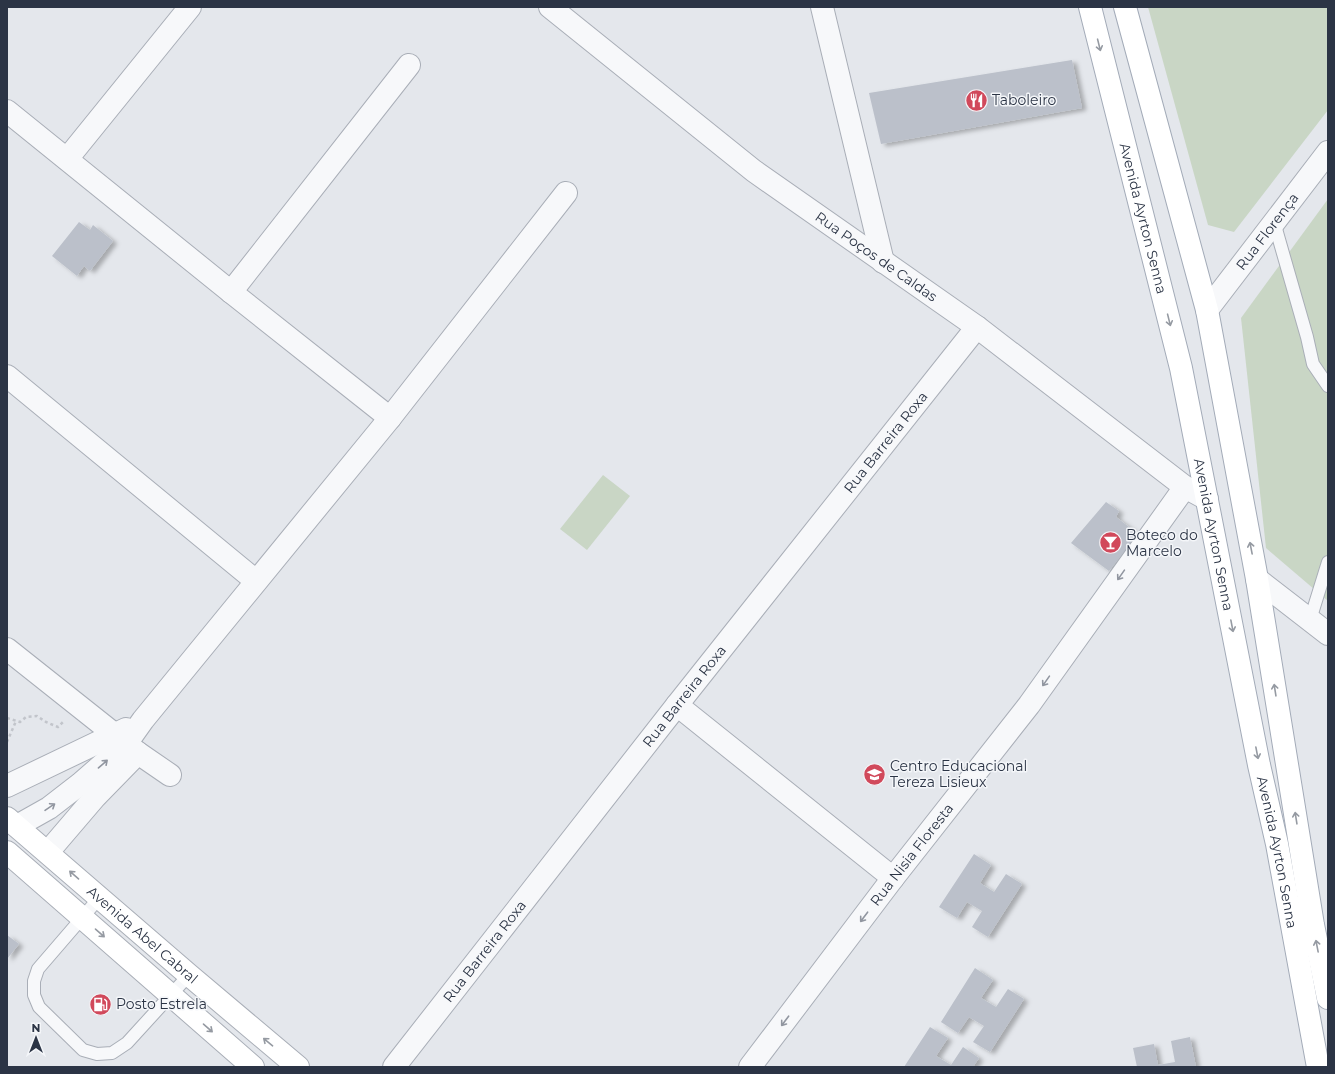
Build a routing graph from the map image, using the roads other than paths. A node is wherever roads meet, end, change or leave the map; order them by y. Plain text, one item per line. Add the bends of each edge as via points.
1 (190, 7) edge
2 (550, 7) edge
3 (822, 7) edge
4 (1090, 7) edge
5 (1125, 7) edge
6 (409, 66) dead end
7 (7, 110) edge
8 (1328, 152) edge
9 (67, 159) junction
10 (566, 194) dead end
11 (1274, 222) junction
12 (882, 262) junction
13 (231, 292) junction
14 (1207, 310) junction
15 (977, 327) junction
16 (7, 376) edge
17 (1328, 386) edge
18 (390, 418) junction
19 (1184, 487) junction
20 (1207, 499) junction
21 (1328, 562) edge
22 (1257, 579) junction
23 (256, 580) junction
24 (1310, 620) junction
25 (1328, 634) edge
26 (7, 650) edge
27 (677, 705) junction
28 (126, 744) junction
29 (170, 775) dead end
30 (7, 786) edge
31 (12, 822) edge
32 (7, 852) edge
33 (48, 852) junction
34 (893, 878) junction
35 (100, 897) junction
36 (82, 918) junction
37 (189, 975) junction
38 (171, 995) junction
39 (1328, 998) edge
40 (253, 1067) edge
41 (298, 1067) edge
42 (394, 1067) edge
43 (750, 1067) edge
44 (1318, 1067) edge

1 - 9 street
2 - 12 street, Rua Poços de Caldas via 754,171
3 - 12 street
4 -> 20 main road, Avenida Ayrton Senna via 1181,368
5 - 14 main road, Avenida Ayrton Senna
6 - 13 street
7 - 9 street
8 - 11 street, Rua Florença
9 - 13 street
10 - 18 street
11 - 14 street, Rua Florença
11 - 17 lane via 1313,364
12 - 15 street, Rua Poços de Caldas
13 - 18 street
22 -> 14 main road, Avenida Ayrton Senna
15 - 19 street, Rua Poços de Caldas
15 - 27 street, Rua Barreira Roxa
16 - 23 street
18 - 23 street
19 - 20 street, Rua Poços de Caldas
19 -> 34 street, Rua Nisia Floresta via 1029,705
20 -> 44 main road, Avenida Ayrton Senna via 1259,765 1278,844
21 - 24 lane
22 - 24 street
39 -> 22 main road, Avenida Ayrton Senna via 1313,925
23 - 28 street
24 - 25 street
26 - 28 street
27 - 34 street
27 - 42 street, Rua Barreira Roxa
28 - 29 street
28 - 30 street
31 -> 28 street via 49,808
28 - 33 street via 95,797
31 - 33 main road, Avenida Abel Cabral
32 - 36 main road, Avenida Abel Cabral
35 -> 33 main road, Avenida Abel Cabral
34 -> 43 street, Rua Nisia Floresta
35 - 36 lane
35 - 37 main road, Avenida Abel Cabral
36 -> 38 main road, Avenida Abel Cabral
36 - 38 lane via 38,969 34,981 34,995 39,1007 82,1050 97,1054 112,1053 127,1043
37 - 38 lane
41 -> 37 main road, Avenida Abel Cabral
38 -> 40 main road, Avenida Abel Cabral

